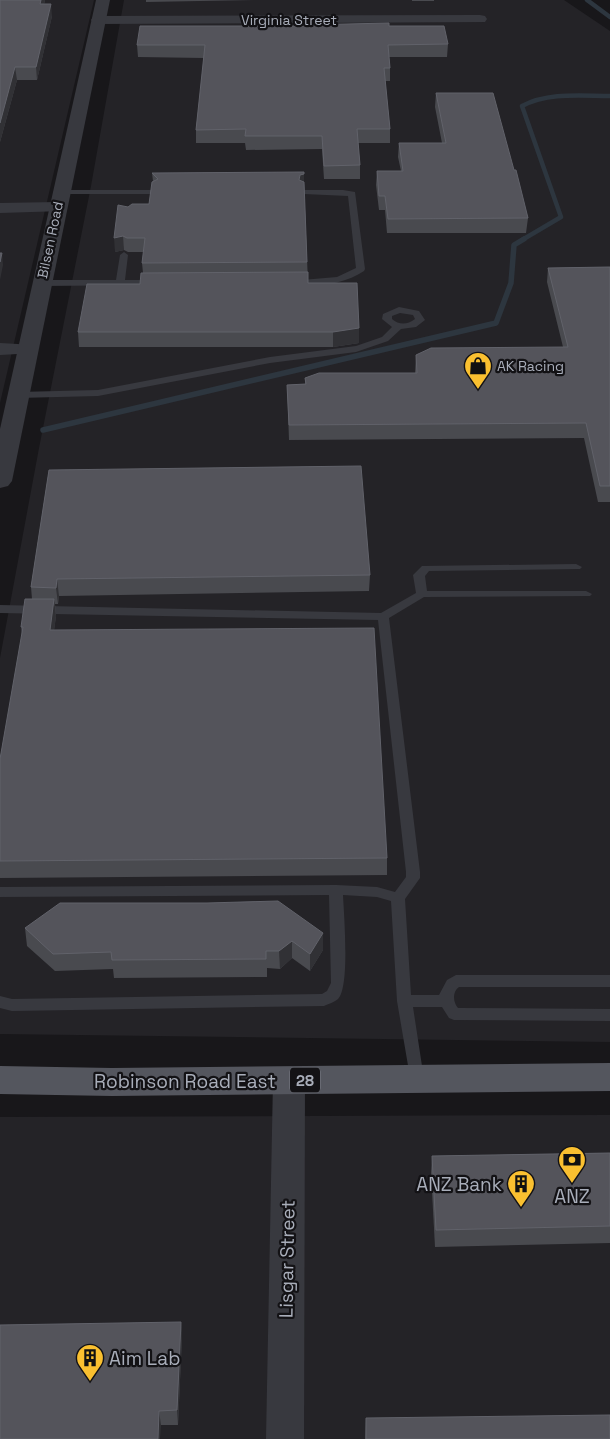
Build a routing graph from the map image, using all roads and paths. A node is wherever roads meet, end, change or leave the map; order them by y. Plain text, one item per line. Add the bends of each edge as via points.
1 (103, 0) edge
2 (480, 19) dead end
3 (98, 20) junction
4 (153, 192) edge
5 (304, 192) edge
6 (59, 200) junction
7 (0, 208) edge
8 (124, 255) edge
9 (41, 283) junction
10 (120, 283) junction
11 (169, 283) edge
12 (287, 283) edge
13 (398, 326) dead end
14 (0, 349) edge
15 (28, 349) junction
16 (18, 395) junction
17 (0, 481) edge
18 (576, 567) dead end
19 (422, 594) junction
20 (586, 594) dead end
21 (0, 609) edge
22 (383, 617) junction
23 (336, 890) junction
24 (0, 892) edge
25 (398, 898) junction
26 (610, 981) edge
27 (404, 1001) junction
28 (448, 1001) junction
29 (0, 1002) edge
30 (610, 1015) edge
31 (610, 1077) edge
32 (416, 1079) junction
33 (0, 1080) edge
34 (289, 1080) junction
35 (285, 1439) edge

1 - 3 street, Bilsen Road
2 - 3 street, Virginia Street
3 - 6 street, Bilsen Road
4 - 6 lane
5 - 12 lane via 352,194 361,269 354,274 321,282
6 - 7 street
6 - 9 street, Bilsen Road
8 - 10 lane
9 - 10 lane
9 - 15 street, Bilsen Road
10 - 11 lane
13 - 16 lane via 393,334 356,349 288,357 98,393
14 - 15 street
15 - 16 street, Bilsen Road
16 - 17 street, Bilsen Road
18 - 19 lane via 426,568 419,574
19 - 20 lane
19 - 22 lane
21 - 22 lane
22 - 25 lane via 413,872 413,878
23 - 24 lane
23 - 25 lane via 377,892
23 - 29 lane via 338,982 333,995 324,1000 12,1005
25 - 27 lane
26 - 28 lane via 456,981 447,988
27 - 28 lane
27 - 32 lane
28 - 30 lane via 454,1014
31 - 32 main road, Robinson Road East / 28
32 - 34 main road, Robinson Road East / 28
33 - 34 main road, Robinson Road East / 28
34 - 35 street, Lisgar Street

